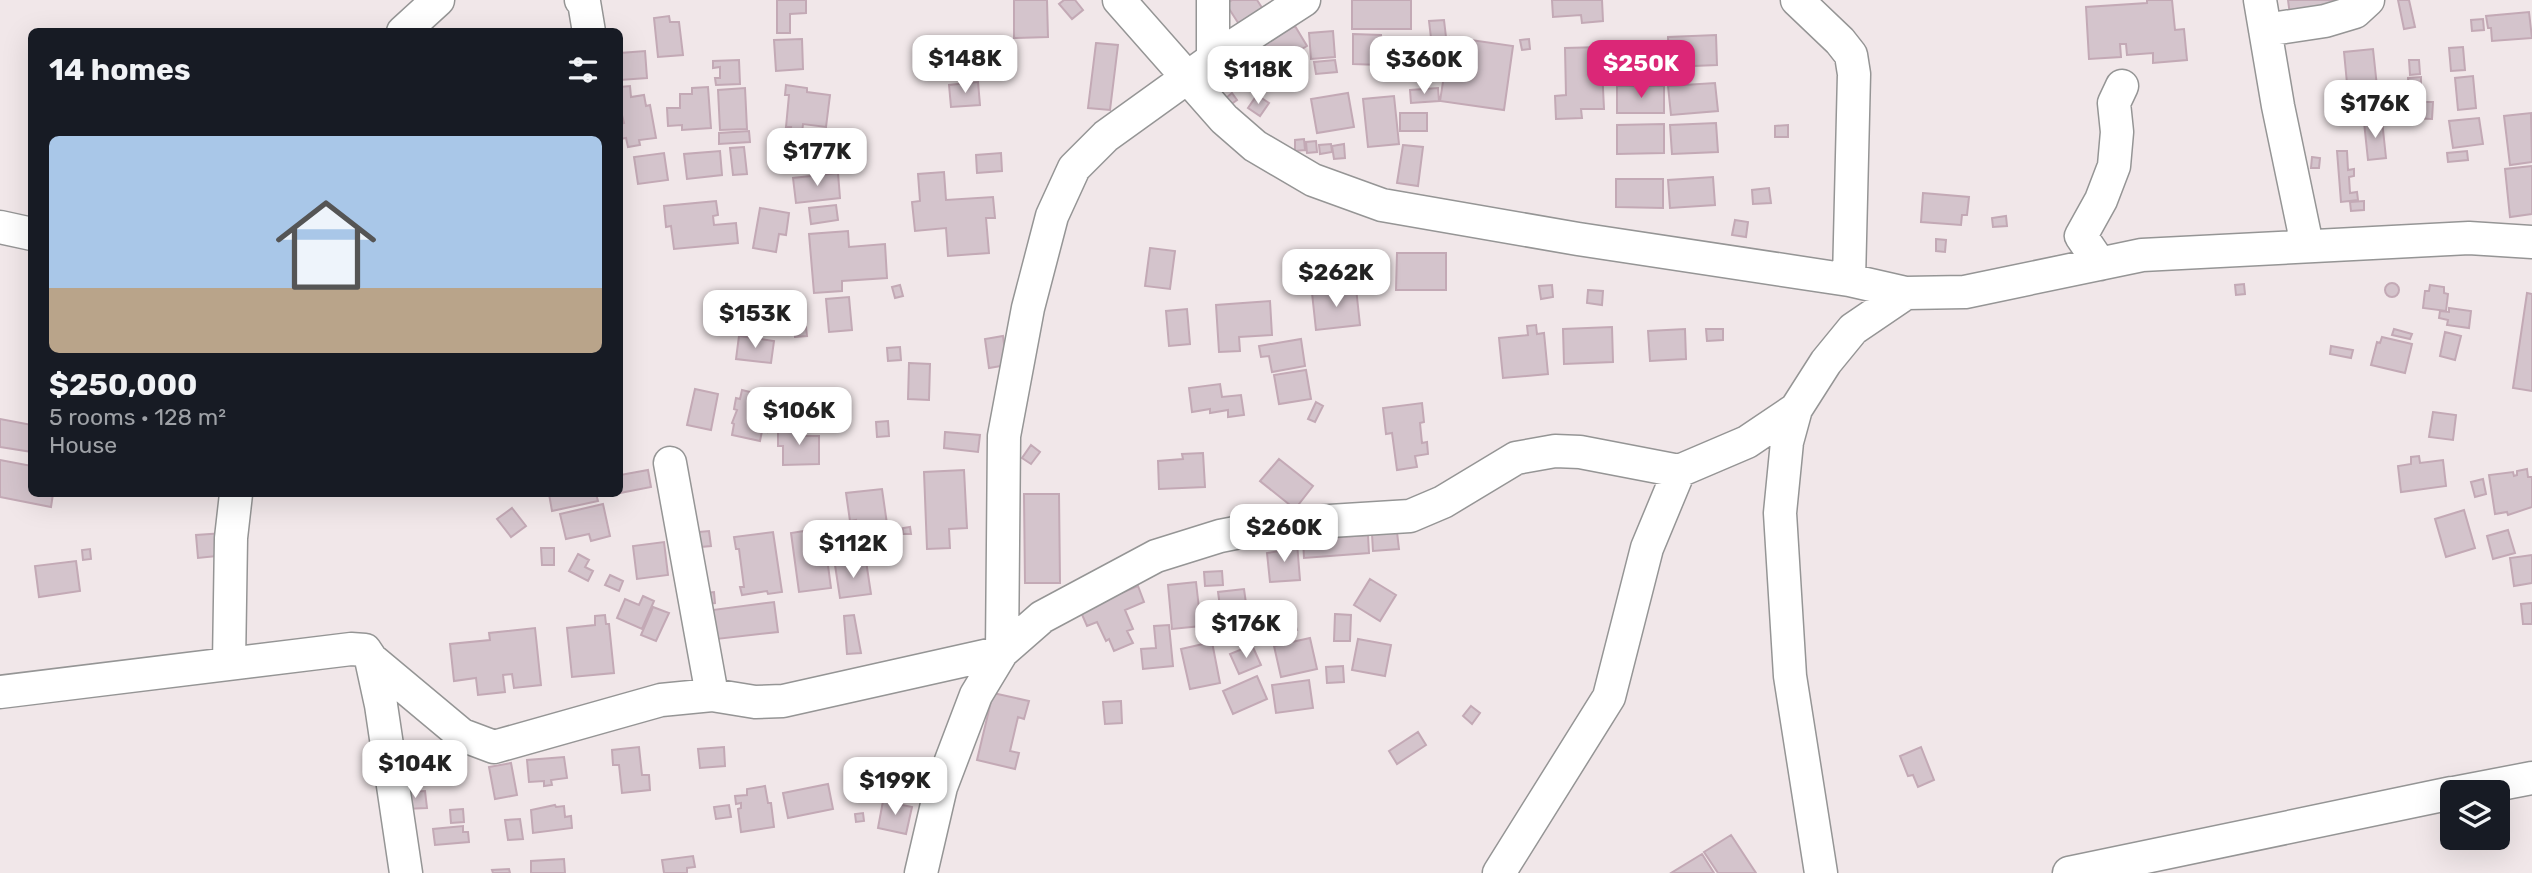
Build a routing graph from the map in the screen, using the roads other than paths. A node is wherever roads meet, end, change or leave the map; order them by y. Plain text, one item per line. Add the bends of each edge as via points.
1 (438, 0) edge
2 (581, 0) edge
3 (1119, 0) edge
4 (1213, 0) edge
5 (1304, 0) edge
6 (1797, 0) edge
7 (2368, 0) edge
8 (2263, 15) edge
9 (407, 28) edge
10 (588, 28) edge
11 (1213, 59) junction
12 (1187, 79) junction
13 (2122, 86) dead end
14 (0, 227) edge
15 (28, 233) edge
16 (2532, 243) edge
17 (2307, 245) junction
18 (2100, 264) junction
19 (1850, 280) junction
20 (1906, 293) junction
21 (1796, 409) junction
22 (670, 463) dead end
23 (1679, 471) junction
24 (236, 497) edge
25 (1002, 652) junction
26 (371, 659) junction
27 (229, 663) junction
28 (0, 692) edge
29 (712, 695) junction
30 (2532, 778) edge
31 (2510, 782) edge
32 (2440, 796) edge
33 (405, 873) edge
34 (921, 873) edge
35 (1499, 873) edge
36 (1821, 873) edge
37 (2068, 873) edge

1 - 9 street
2 - 10 street
3 - 12 street
4 - 11 street
5 - 11 street
6 - 19 street via 1851,55
7 - 8 street via 2355,12 2325,21
8 - 17 street
11 - 12 street
12 - 19 street via 1255,146 1313,180 1382,205
12 - 25 street via 1106,136 1074,168 1052,216 1028,308 1004,436
13 - 18 street via 2113,103 2117,132 2114,166 2081,236
14 - 15 street
16 - 17 street via 2469,238
17 - 18 street via 2142,255
18 - 20 street via 1965,292
19 - 20 street
20 - 21 street via 1853,330
21 - 23 street via 1747,442
21 - 36 street via 1787,442 1781,526 1790,676
22 - 29 street
23 - 25 street via 1580,452 1555,452 1516,458 1443,502 1410,516 1281,524 1220,536 1156,556 1042,617
23 - 35 street via 1647,548 1609,697
24 - 27 street
25 - 29 street via 783,701
25 - 34 street via 976,695 946,775
26 - 27 street via 365,650 351,649
26 - 29 street via 462,735 494,747 661,700
26 - 33 street
27 - 28 street
30 - 31 street
32 - 37 street

